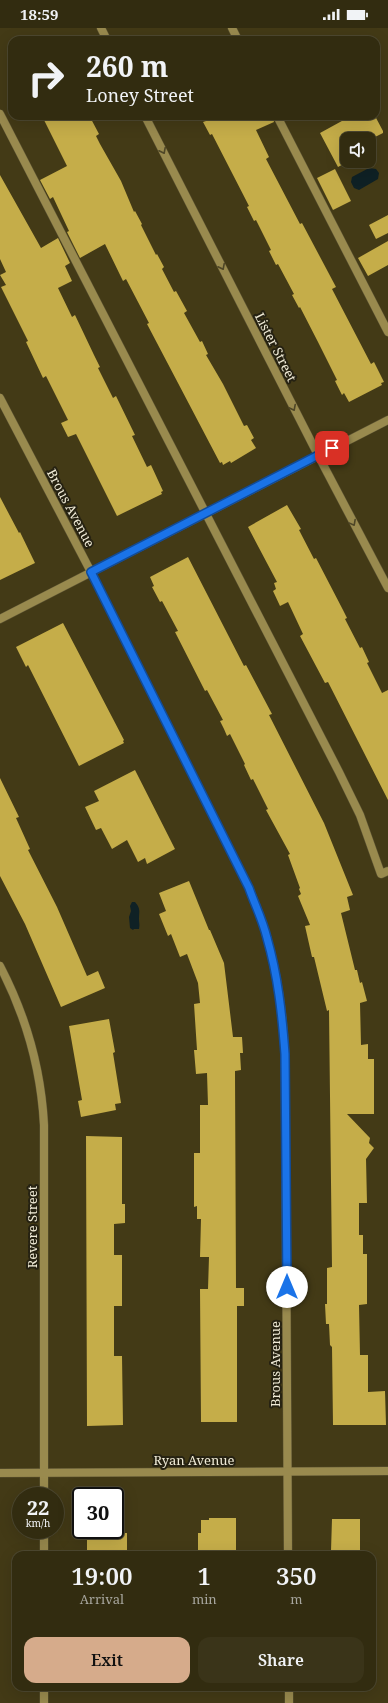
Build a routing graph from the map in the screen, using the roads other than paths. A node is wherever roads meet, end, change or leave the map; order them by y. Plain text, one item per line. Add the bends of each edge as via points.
1 (0, 114) edge
2 (147, 120) edge
3 (279, 120) edge
4 (388, 332) edge
5 (0, 398) edge
6 (388, 420) edge
7 (318, 455) junction
8 (206, 512) junction
9 (91, 572) junction
10 (388, 588) edge
11 (0, 619) edge
12 (388, 871) edge
13 (0, 966) edge
14 (388, 1471) edge
15 (288, 1472) junction
16 (0, 1473) edge
17 (43, 1473) junction
18 (44, 1487) edge
19 (44, 1539) edge
20 (44, 1551) edge
21 (288, 1551) edge
22 (44, 1691) edge
23 (289, 1691) edge
24 (44, 1703) edge
25 (289, 1703) edge

1 - 8 street
2 -> 7 street, Lister Street
3 - 4 street
5 - 9 street, Brous Avenue
6 - 7 street
7 - 8 street
7 -> 10 street, Lister Street
8 - 9 street
8 - 12 street via 360,815 380,874
9 - 11 street
9 - 15 street, Brous Avenue via 249,888 267,937 278,983 285,1054
13 - 17 street, Revere Street via 15,995 43,1094
14 - 15 street, Ryan Avenue
15 - 17 street, Ryan Avenue
15 - 21 street, Brous Avenue
16 - 17 street, Ryan Avenue
17 - 18 street, Revere Street
19 - 20 street
22 - 24 street
23 - 25 street

